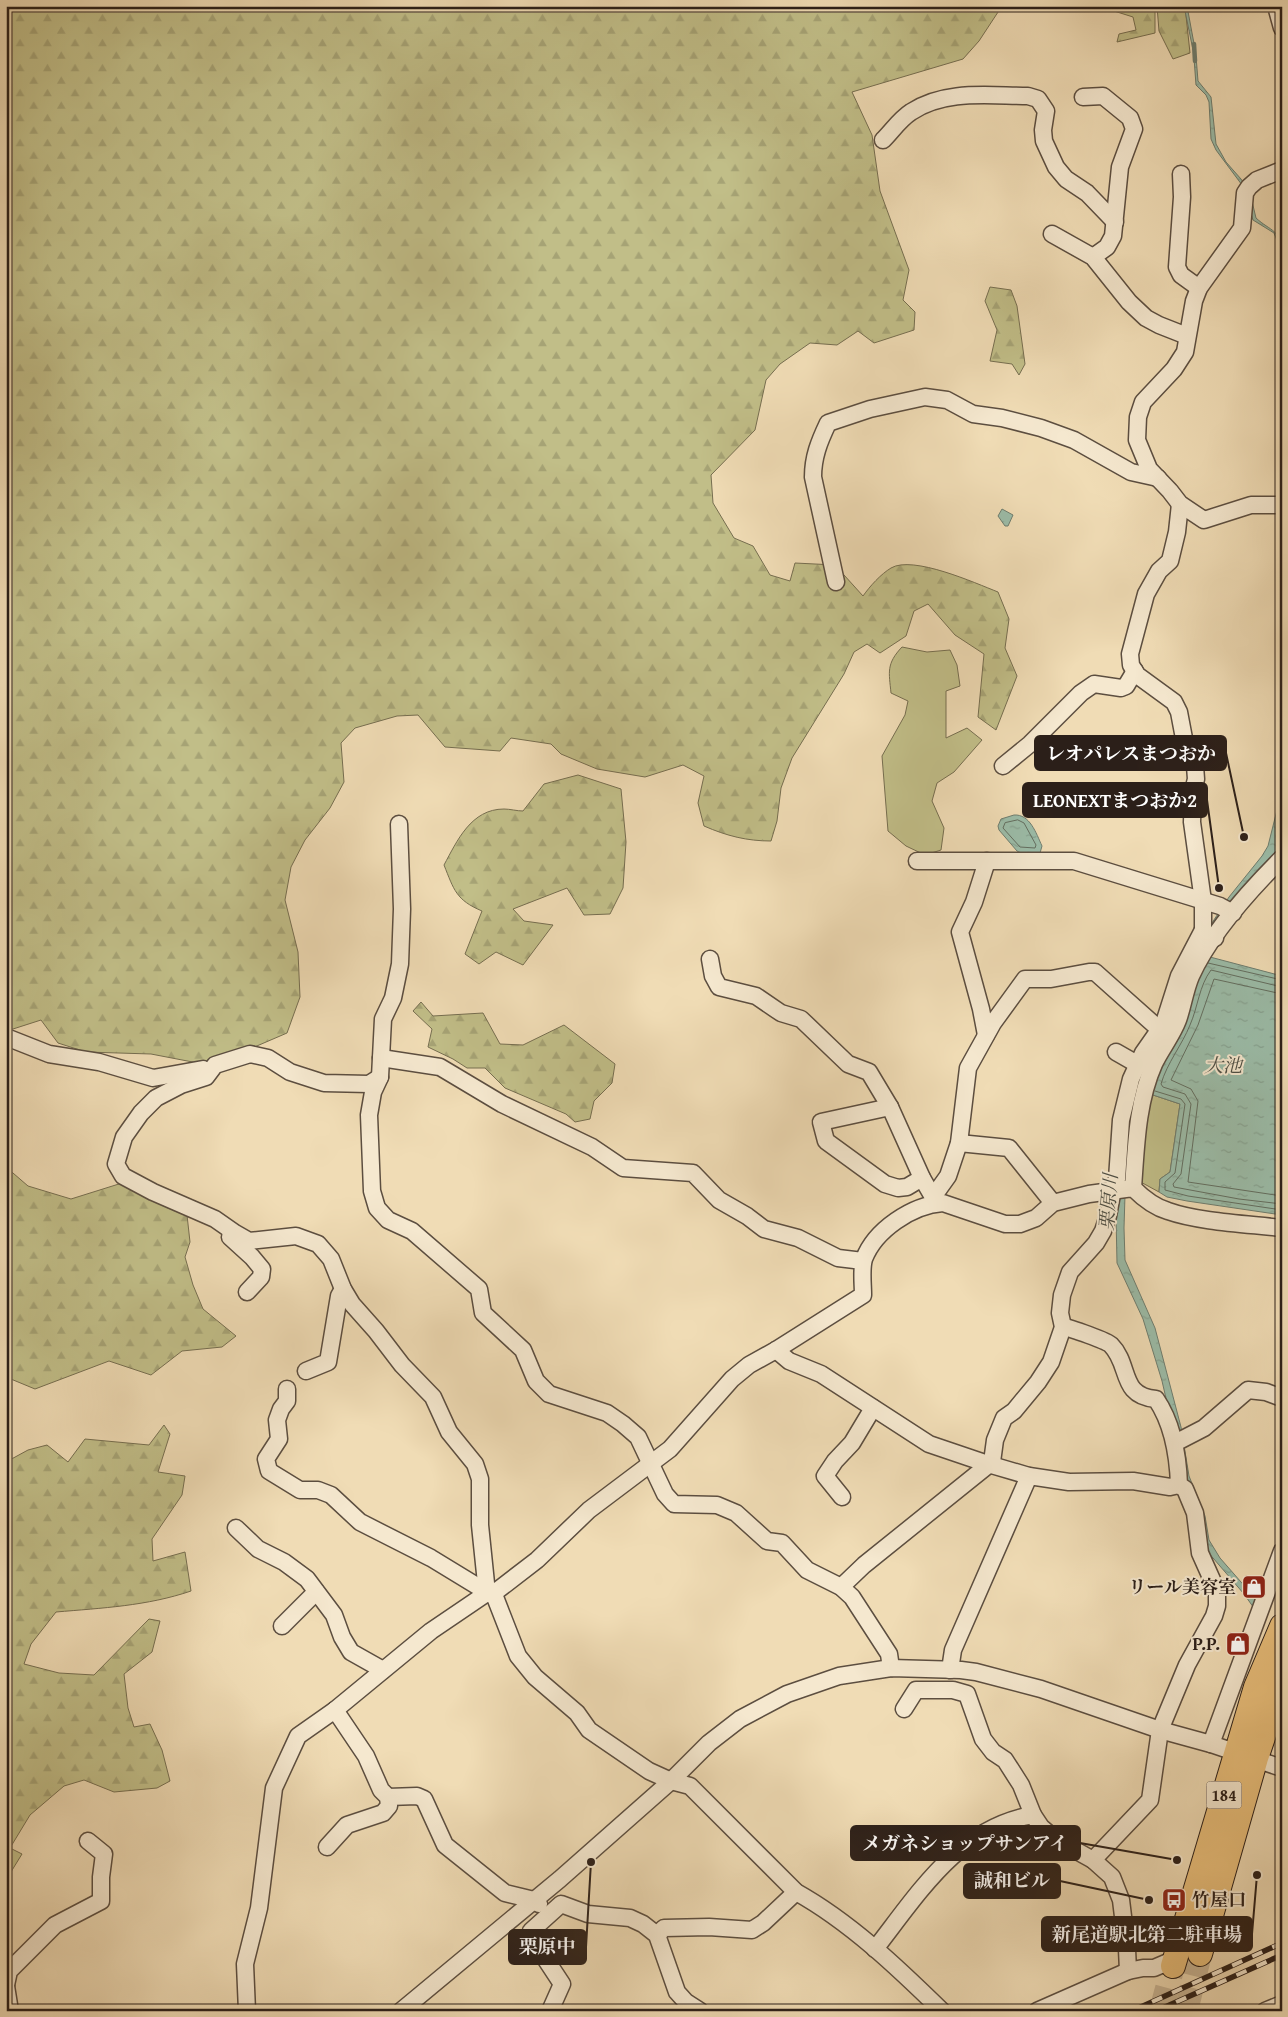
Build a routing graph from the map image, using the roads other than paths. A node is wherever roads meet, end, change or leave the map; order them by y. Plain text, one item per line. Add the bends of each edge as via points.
1 (1276, 6) edge
2 (1282, 28) edge
3 (1083, 96) dead end
4 (883, 140) dead end
5 (1282, 170) edge
6 (1181, 174) dead end
7 (1115, 222) junction
8 (1052, 234) dead end
9 (1093, 258) junction
10 (1199, 288) junction
11 (1187, 336) junction
12 (1158, 478) junction
13 (1180, 504) junction
14 (1282, 505) edge
15 (836, 582) dead end
16 (1135, 671) junction
17 (1003, 766) dead end
18 (399, 824) dead end
19 (1282, 858) edge
20 (917, 861) dead end
21 (987, 861) junction
22 (1203, 901) junction
23 (1228, 910) junction
24 (1208, 934) junction
25 (710, 959) dead end
26 (1159, 1029) junction
27 (986, 1035) junction
28 (6, 1037) edge
29 (1116, 1052) dead end
30 (382, 1058) junction
31 (1137, 1064) junction
32 (215, 1065) junction
33 (380, 1077) junction
34 (890, 1107) junction
35 (959, 1143) junction
36 (922, 1178) junction
37 (1123, 1189) junction
38 (933, 1200) junction
39 (1053, 1203) junction
40 (205, 1216) junction
41 (1282, 1228) edge
42 (863, 1261) junction
43 (343, 1290) junction
44 (247, 1292) dead end
45 (1063, 1327) junction
46 (776, 1350) junction
47 (306, 1371) dead end
48 (287, 1389) dead end
49 (1282, 1398) edge
50 (873, 1408) junction
51 (1179, 1441) junction
52 (652, 1463) junction
53 (988, 1464) junction
54 (1028, 1476) junction
55 (1179, 1485) junction
56 (842, 1497) dead end
57 (236, 1528) dead end
58 (1282, 1551) edge
59 (841, 1588) junction
60 (316, 1592) junction
61 (487, 1593) junction
62 (282, 1626) dead end
63 (1282, 1626) edge
64 (892, 1668) junction
65 (383, 1670) junction
66 (950, 1670) junction
67 (976, 1672) junction
68 (1282, 1681) edge
69 (967, 1694) junction
70 (904, 1709) dead end
71 (335, 1710) junction
72 (1160, 1730) junction
73 (1211, 1744) junction
74 (1246, 1755) junction
75 (1282, 1768) edge
76 (671, 1782) junction
77 (388, 1797) junction
78 (1033, 1815) junction
79 (88, 1841) dead end
80 (327, 1847) dead end
81 (1093, 1860) junction
82 (796, 1892) junction
83 (534, 1900) junction
84 (551, 1913) junction
85 (657, 1935) junction
86 (875, 1949) junction
87 (1200, 1954) tunnel mouth
88 (1174, 1962) joint
89 (1128, 1971) junction
90 (6, 1986) edge
91 (1282, 2004) edge
92 (10, 2011) edge
93 (247, 2011) edge
94 (401, 2011) edge
95 (550, 2011) edge
96 (700, 2011) edge
97 (942, 2011) edge
98 (1037, 2011) edge
99 (1265, 2011) edge

1 - 2 street
3 - 7 street via 1103,96 1130,118 1134,128 1120,167
4 - 7 street via 910,112 942,99 958,95 1038,99 1046,111 1044,140 1056,167
5 - 10 street via 1257,180 1247,190 1242,228
6 - 10 street via 1177,267 1181,275
7 - 9 street via 1107,248
8 - 9 street
9 - 11 street via 1146,318
10 - 11 street
11 - 12 street via 1185,352 1144,402 1138,417 1137,440 1141,454 1148,469
12 - 13 street
12 - 15 street via 1131,472 1074,440 1002,418 973,414 947,400 924,397 837,419 828,423 813,462 813,477
13 - 14 street via 1204,520 1251,505
13 - 16 street via 1170,561 1153,580 1142,606 1130,654
16 - 17 street via 1126,686 1121,688 1094,684 1081,692 1030,744
16 - 22 street via 1174,702 1186,749 1196,766 1192,822
18 - 30 street via 400,964 393,998 383,1019
19 - 23 street
20 - 21 street
21 - 22 street via 1074,861
21 - 27 street via 960,932
22 - 23 street
22 - 24 street
23 - 24 street
24 - 26 street via 1179,976
24 - 37 street via 1177,1022 1149,1078
25 - 34 street via 712,976 719,987 756,996 781,1014 801,1019 848,1064 869,1072
26 - 27 street via 1095,972 1089,972 1025,979
26 - 31 street
27 - 35 street via 968,1068
28 - 32 street via 49,1054 98,1062 153,1078
29 - 31 street
30 - 33 street
30 - 42 street via 440,1067 502,1104 592,1147 623,1168 693,1172 719,1200 764,1229 798,1238 838,1258
31 - 37 street via 1121,1120 1117,1179
32 - 33 street via 250,1054 268,1058 290,1072 324,1083 368,1084
32 - 40 street via 206,1077 156,1098 124,1137 116,1164 123,1176
33 - 52 street via 373,1092 369,1115 372,1191 377,1208 388,1220 412,1231 479,1289 483,1313 523,1350 536,1381 549,1394 607,1413 638,1437
34 - 36 street
34 - 36 street via 821,1122 826,1142 884,1184 907,1187
35 - 38 street via 948,1176
35 - 39 street via 1009,1148
36 - 38 street
37 - 39 street
37 - 41 street via 1167,1211
37 - 45 street via 1096,1243 1070,1272 1062,1295 1060,1313
38 - 39 street via 1005,1224 1020,1224 1036,1218
38 - 42 street via 874,1239
40 - 43 street via 250,1240 296,1236 318,1244 331,1259
40 - 44 street via 262,1269 261,1277
42 - 46 street via 863,1295
43 - 47 street via 339,1296 328,1362
43 - 61 street via 402,1365 433,1397 448,1432 475,1464 480,1479 480,1525
45 - 51 street via 1110,1344 1119,1356 1132,1388 1147,1398 1156,1399
45 - 53 street via 1051,1362 1014,1411 1004,1418 995,1440 992,1462
46 - 50 street via 789,1361 821,1374
46 - 52 street via 732,1379 689,1429
48 - 61 street via 287,1401 278,1420 279,1440 266,1458 269,1471 300,1490 331,1494 360,1522 432,1558
49 - 51 street via 1248,1390 1204,1428
50 - 53 street via 929,1444
50 - 56 street via 852,1443 825,1476
51 - 55 street
52 - 59 street via 665,1494 674,1504 717,1504 736,1513 767,1542 782,1543 807,1570
52 - 61 street via 589,1510 537,1560 498,1590
53 - 54 street
53 - 59 street via 864,1565
54 - 55 street via 1069,1482 1133,1481 1170,1487
54 - 66 street via 953,1650
55 - 72 street via 1185,1489 1194,1513 1200,1553 1217,1591 1217,1606 1187,1665
57 - 60 street via 258,1549 307,1579
58 - 73 street
59 - 64 street via 852,1597 889,1654
60 - 62 street
60 - 65 street via 334,1615 352,1652
61 - 65 street via 431,1630
61 - 76 street via 494,1598 518,1656 536,1677 577,1713 589,1730 649,1772
63 - 74 highway, 184 via 1256,1686
64 - 66 street
64 - 76 street via 839,1676 787,1694 740,1719 709,1743
65 - 71 street
66 - 67 street
67 - 69 street
67 - 72 street via 1040,1689
68 - 74 highway, 184
69 - 70 street via 953,1690 916,1690
69 - 78 street via 983,1739 1004,1760 1021,1785
71 - 77 street via 366,1756
71 - 93 street via 298,1736 274,1788 259,1908 245,1964
72 - 73 street
72 - 81 street via 1150,1800
73 - 74 street
74 - 75 street
74 - 87 highway, 184
74 - 88 highway, 184
76 - 82 street via 690,1786
76 - 83 street
77 - 80 street via 389,1806 383,1812 347,1825
77 - 83 street via 417,1796 424,1799 445,1845 505,1893
78 - 81 street via 1055,1839
78 - 86 street via 990,1828 955,1853
79 - 90 street via 104,1854 101,1901 55,1925 9,1971
81 - 89 street via 1112,1877 1120,1900
82 - 85 street via 752,1930 664,1928
82 - 86 street via 818,1904
83 - 84 street
83 - 94 street
84 - 85 street via 561,1904 588,1914 630,1918
84 - 95 street via 531,1931 533,1940 562,1984
85 - 96 street via 677,1992
86 - 97 street
88 - 89 street
89 - 98 street
90 - 92 street
91 - 99 street

